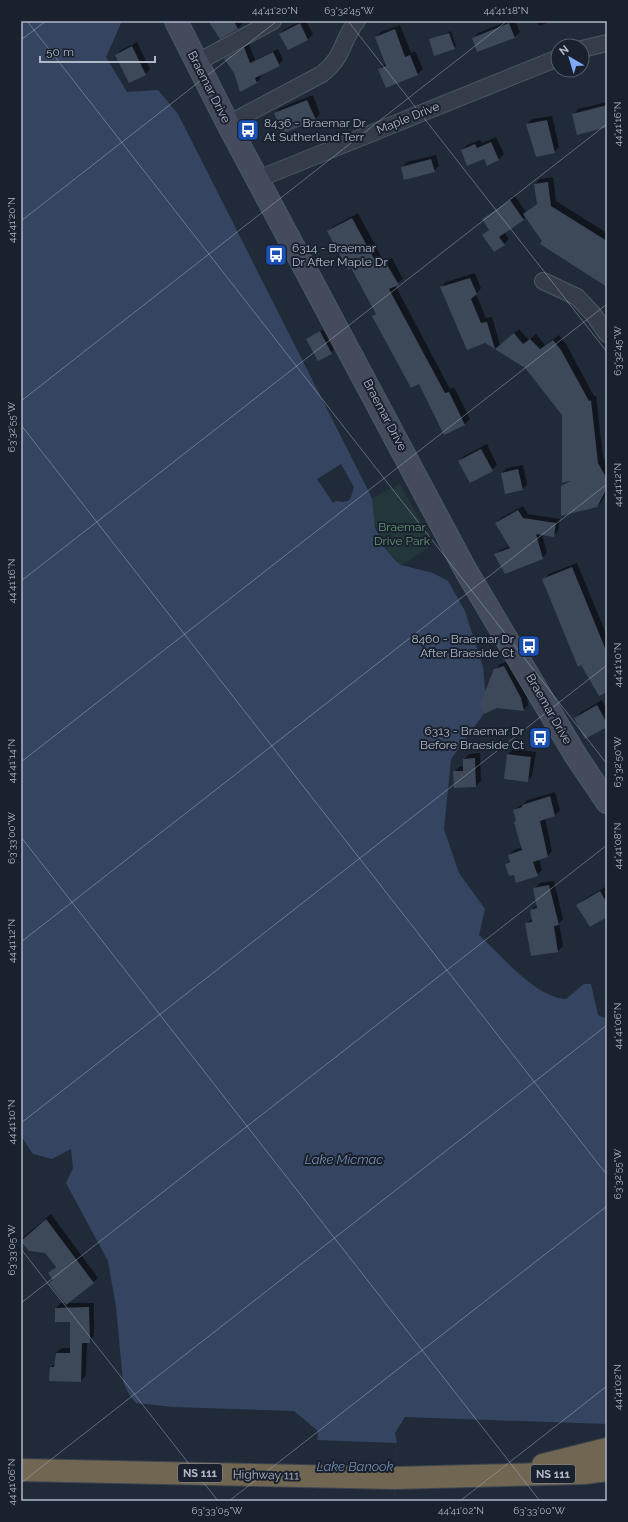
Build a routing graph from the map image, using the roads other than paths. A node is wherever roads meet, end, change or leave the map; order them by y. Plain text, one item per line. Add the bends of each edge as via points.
1 (176, 21) edge
2 (273, 21) edge
3 (356, 21) edge
4 (607, 43) edge
5 (590, 47) edge
6 (550, 61) edge
7 (196, 63) junction
8 (228, 124) junction
9 (258, 179) junction
10 (543, 281) dead end
11 (607, 334) edge
12 (607, 802) edge
13 (607, 1449) edge
14 (21, 1458) edge
15 (21, 1470) edge
16 (607, 1470) edge
17 (86, 1471) junction
18 (499, 1475) junction

1 - 7 main road, Braemar Drive
2 - 7 street
3 - 8 street via 343,50 330,68
4 - 5 street
6 - 9 street, Maple Drive
7 - 8 main road, Braemar Drive
8 - 9 main road, Braemar Drive
9 - 12 main road, Braemar Drive via 465,569 576,756
10 - 11 street via 577,297
13 - 18 highway
14 - 17 highway
15 - 17 highway, Highway 111 / NS 111
16 - 18 highway, Highway 111 / NS 111
17 - 18 highway, Highway 111 / NS 111 via 395,1478

